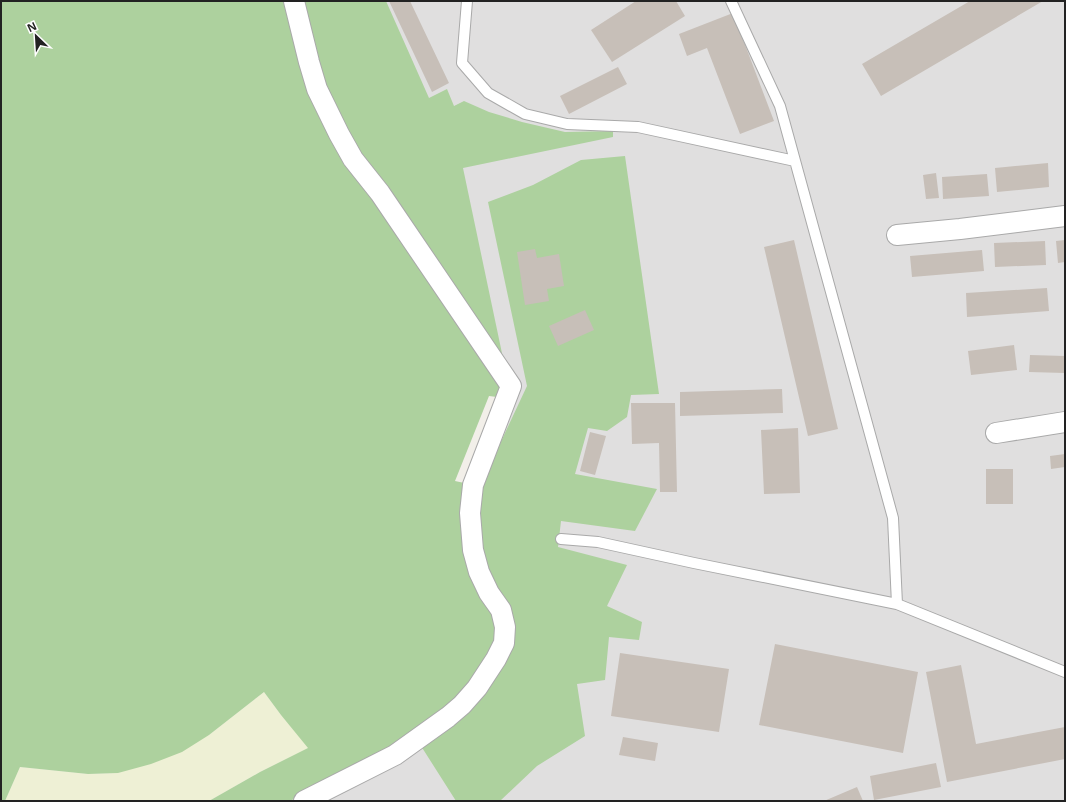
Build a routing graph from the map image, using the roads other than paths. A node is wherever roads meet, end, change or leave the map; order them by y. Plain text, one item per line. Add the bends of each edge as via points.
1 (294, 1) edge
2 (467, 1) edge
3 (731, 1) edge
4 (795, 161) junction
5 (1065, 216) edge
6 (898, 235) dead end
7 (1065, 422) edge
8 (996, 432) dead end
9 (561, 539) dead end
10 (897, 604) junction
11 (1065, 672) edge
12 (304, 801) edge

1 - 12 street via 317,90 339,134 510,386 473,485 471,500 473,550 479,572 501,610 505,627 504,643 477,688 448,717 396,755
2 - 4 lane via 462,63 488,92 525,114 567,124 638,127
3 - 4 lane via 780,106
4 - 10 lane via 893,518
5 - 6 street
7 - 8 street
9 - 10 lane via 598,542
10 - 11 lane

